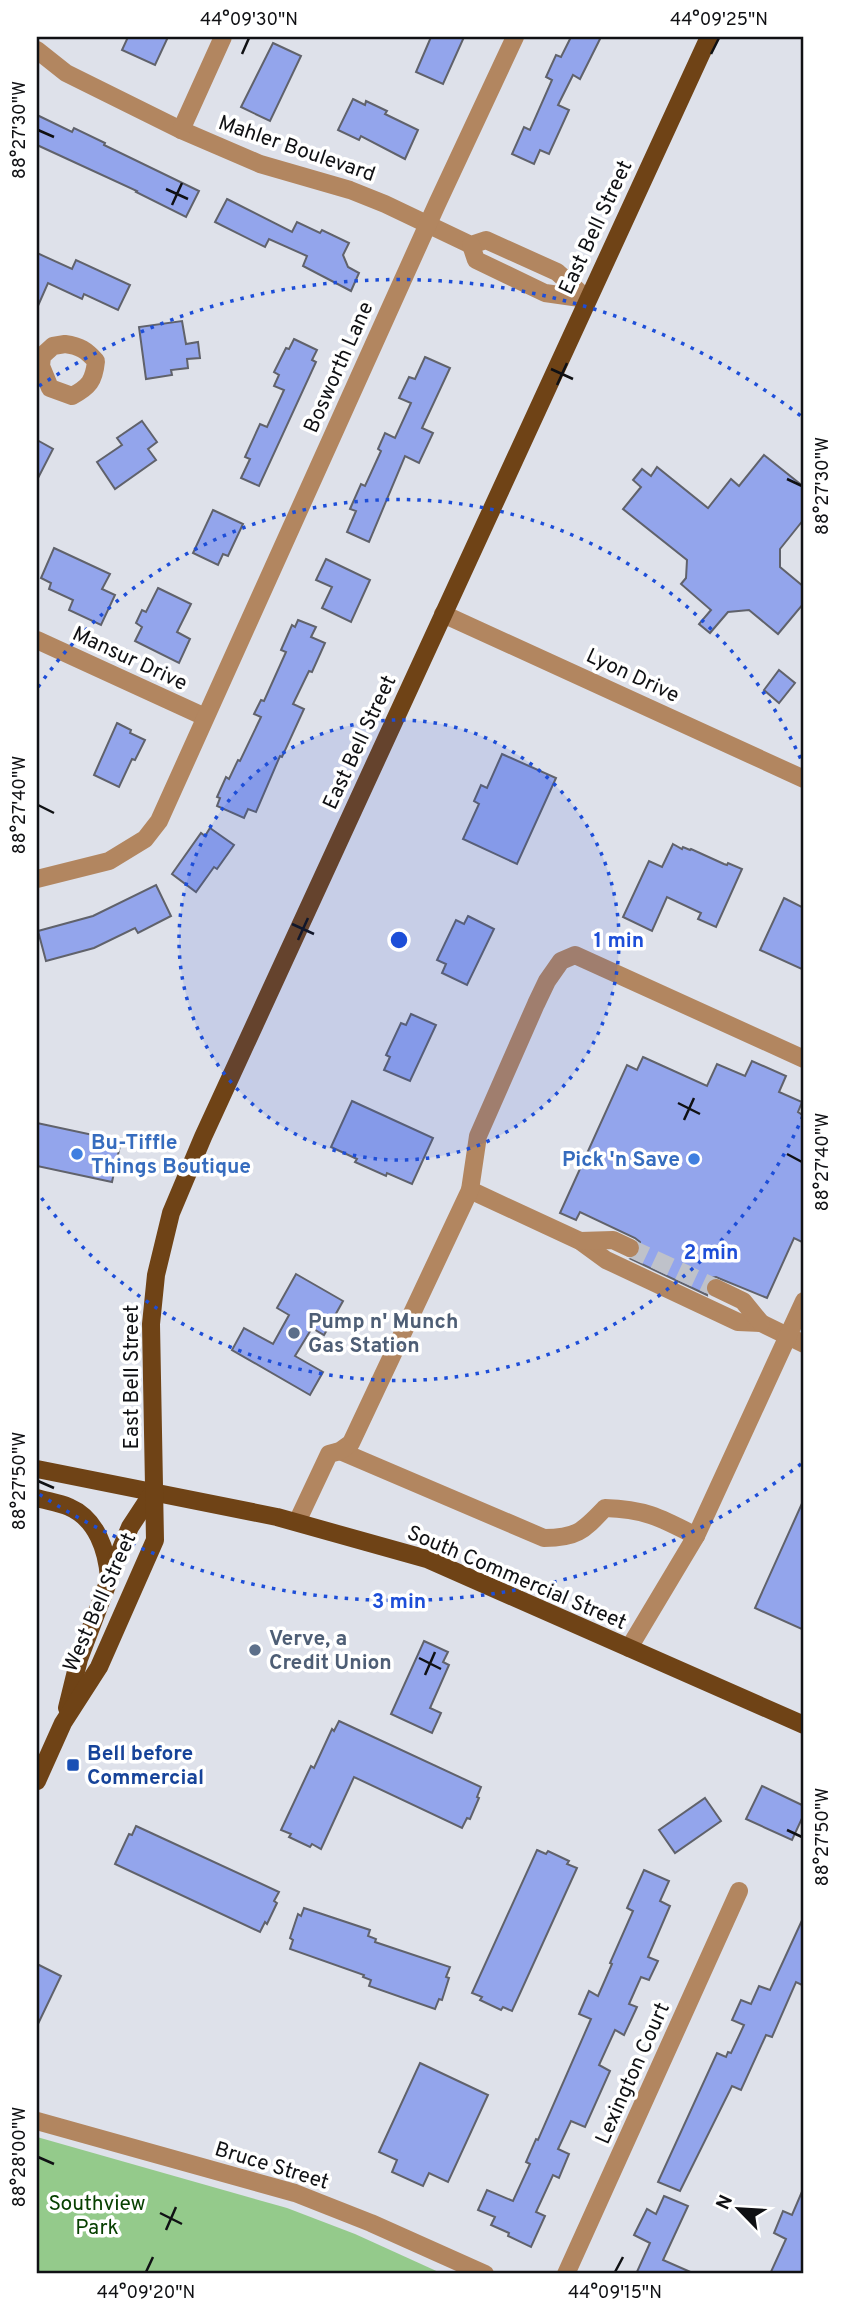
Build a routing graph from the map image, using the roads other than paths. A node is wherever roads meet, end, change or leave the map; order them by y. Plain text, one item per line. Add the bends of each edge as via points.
1 (223, 37) edge
2 (515, 37) edge
3 (709, 37) edge
4 (37, 50) edge
5 (181, 130) junction
6 (428, 225) junction
7 (587, 299) junction
8 (443, 614) junction
9 (37, 640) edge
10 (205, 717) junction
11 (804, 779) edge
12 (37, 879) edge
13 (804, 1059) edge
14 (470, 1190) junction
15 (580, 1241) junction
16 (630, 1248) tunnel mouth
17 (716, 1288) tunnel mouth
18 (804, 1301) edge
19 (761, 1323) junction
20 (796, 1340) edge
21 (341, 1451) junction
22 (37, 1469) edge
23 (153, 1492) junction
24 (37, 1498) edge
25 (297, 1522) junction
26 (696, 1536) junction
27 (109, 1580) junction
28 (629, 1648) junction
29 (63, 1723) junction
30 (804, 1725) edge
31 (37, 1781) edge
32 (739, 1891) dead end
33 (37, 2121) edge
34 (485, 2274) edge
35 (566, 2274) edge

1 - 5 street
2 - 6 street, Bosworth Lane
3 - 7 main road, East Bell Street
4 - 5 street, Mahler Boulevard via 66,73
5 - 6 street, Mahler Boulevard via 260,164 350,190
6 - 7 street, Mahler Boulevard via 471,245 476,260 545,292
6 - 10 street, Bosworth Lane
7 - 8 main road, East Bell Street
8 - 11 street, Lyon Drive
8 - 23 main road, East Bell Street via 170,1213 151,1324
9 - 10 street, Mansur Drive
10 - 12 street, Bosworth Lane via 167,806 145,839 109,861
13 - 14 street via 575,955 561,961 536,1004 478,1136
14 - 15 street
14 - 21 street via 351,1443
15 - 16 street via 612,1240
15 - 19 street via 606,1260 738,1322
17 - 19 street via 743,1301
18 - 20 street
19 - 20 street
20 - 26 street
21 - 25 street via 329,1454
21 - 26 street via 544,1538 567,1538 586,1528 605,1507 653,1515
22 - 23 main road, South Commercial Street
23 - 25 main road, South Commercial Street
23 - 27 main road, West Bell Street via 130,1527
23 - 29 main road, West Bell Street via 155,1540 99,1667
24 - 27 main road via 68,1507 90,1523 102,1546
25 - 28 main road, South Commercial Street via 427,1559
26 - 28 street
27 - 29 main road, West Bell Street via 79,1659
28 - 30 main road, South Commercial Street
29 - 31 main road, West Bell Street
32 - 35 street, Lexington Court
33 - 34 street, Bruce Street via 295,2193

